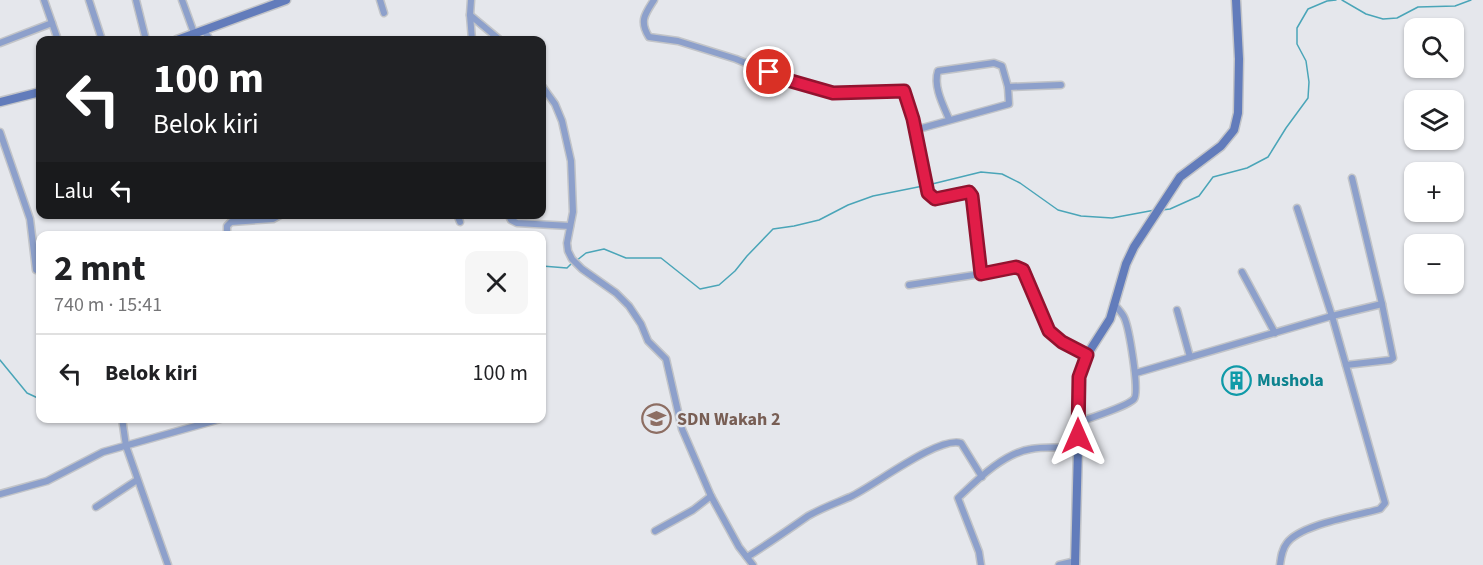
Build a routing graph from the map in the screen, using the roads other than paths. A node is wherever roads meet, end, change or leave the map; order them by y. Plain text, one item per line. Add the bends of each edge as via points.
1 (44, 0) edge
2 (89, 0) edge
3 (136, 0) edge
4 (182, 0) edge
5 (285, 0) edge
6 (380, 0) edge
7 (471, 0) edge
8 (654, 0) edge
9 (1236, 0) edge
10 (384, 13) dead end
11 (470, 15) junction
12 (52, 23) junction
13 (204, 30) junction
14 (194, 33) junction
15 (57, 36) edge
16 (101, 36) edge
17 (145, 36) edge
18 (187, 36) edge
19 (208, 36) edge
20 (472, 36) edge
21 (495, 36) edge
22 (0, 43) edge
23 (1061, 85) dead end
24 (1008, 87) junction
25 (546, 92) edge
26 (36, 93) edge
27 (0, 102) edge
28 (949, 120) junction
29 (915, 130) junction
30 (0, 133) edge
31 (1352, 178) dead end
32 (1297, 208) dead end
33 (273, 219) edge
34 (459, 219) edge
35 (510, 219) edge
36 (460, 222) dead end
37 (570, 226) junction
38 (227, 231) edge
39 (36, 270) dead end
40 (1242, 272) dead end
41 (981, 274) junction
42 (909, 285) dead end
43 (1382, 304) junction
44 (1115, 305) junction
45 (1177, 310) dead end
46 (1332, 316) junction
47 (1275, 333) junction
48 (1087, 355) junction
49 (1190, 357) junction
50 (1346, 365) junction
51 (1136, 373) junction
52 (123, 423) edge
53 (206, 423) edge
54 (1077, 423) junction
55 (126, 446) junction
56 (1078, 448) junction
57 (982, 477) junction
58 (137, 480) junction
59 (0, 494) edge
60 (711, 496) junction
61 (96, 507) dead end
62 (655, 531) dead end
63 (747, 557) junction
64 (1075, 563) edge
65 (168, 565) edge
66 (753, 565) edge
67 (981, 565) edge
68 (1059, 565) edge
69 (1281, 565) edge

1 - 12 street
2 - 16 street
3 - 17 street
4 - 14 street
5 - 13 main road
6 - 10 street
7 - 11 street
8 - 29 street via 643,21 649,37 736,58 784,79 833,93 903,90
9 - 44 main road via 1236,123 1221,146 1186,171 1167,196 1130,256
11 - 20 street
11 - 21 street
12 - 15 street
12 - 22 street
13 - 14 main road
13 - 19 street
14 - 18 main road
23 - 24 street
24 - 28 street via 1009,104
24 - 28 street via 999,64 938,71 940,97
25 - 37 street via 562,121 571,161
26 - 27 main road
28 - 29 street
29 - 41 street via 930,196 938,199 969,192 972,196
30 - 39 street via 30,219
31 - 43 street
32 - 46 street
33 - 38 street via 231,222
34 - 36 street
35 - 37 street via 517,223
37 - 60 street via 567,243 572,259 629,306 648,341 666,359 682,429
40 - 47 street
41 - 42 street
41 - 48 street via 1016,267 1023,270 1049,331
43 - 46 street
43 - 50 street via 1393,358
44 - 48 main road via 1106,328
44 - 51 street via 1124,317
45 - 49 street
46 - 47 street
46 - 50 street
47 - 49 street
48 - 54 main road via 1079,377
49 - 51 street
50 - 69 street via 1385,504 1380,509 1301,532 1287,542
51 - 54 street via 1137,393 1131,402
52 - 55 street
53 - 55 street
54 - 56 main road
55 - 58 street
55 - 59 street via 103,452 47,481
56 - 57 street via 1029,449 1006,459
56 - 64 main road
57 - 63 street via 961,443 949,442 809,516
57 - 67 street via 958,498
58 - 61 street
58 - 65 street
60 - 62 street
60 - 63 street
63 - 66 street
64 - 68 street

